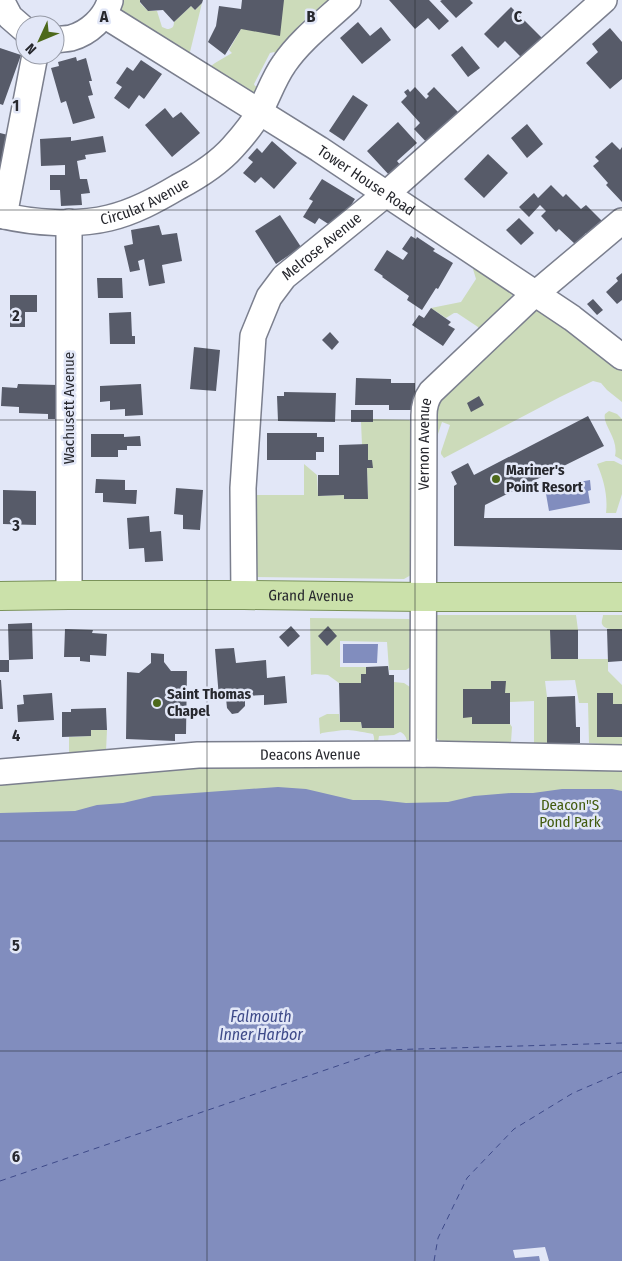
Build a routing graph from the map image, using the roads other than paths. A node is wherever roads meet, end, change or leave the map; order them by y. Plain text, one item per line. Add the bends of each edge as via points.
1 (1, 0) edge
2 (348, 0) edge
3 (604, 0) edge
4 (107, 8) edge
5 (15, 21) edge
6 (65, 39) edge
7 (33, 65) edge
8 (259, 113) junction
9 (386, 194) junction
10 (2, 215) edge
11 (622, 221) edge
12 (68, 222) junction
13 (535, 294) junction
14 (622, 357) edge
15 (69, 595) junction
16 (244, 595) junction
17 (0, 596) edge
18 (423, 597) junction
19 (622, 597) edge
20 (423, 754) junction
21 (622, 758) edge
22 (0, 772) edge

1 - 5 street
2 - 8 street, Circular Avenue via 294,50 282,66
3 - 9 street, Melrose Avenue
4 - 6 street via 86,32
4 - 8 street, Tower House Road
7 - 10 street
8 - 9 street, Tower House Road
8 - 12 street, Circular Avenue via 218,161 149,204 108,218
9 - 13 street, Tower House Road
9 - 16 street, Melrose Avenue via 284,277 269,297 252,336 243,488
10 - 12 street, Circular Avenue
11 - 13 street, Vernon Avenue
12 - 15 street, Wachusett Avenue
13 - 14 street, Tower House Road
13 - 18 street, Vernon Avenue via 431,392 424,405
15 - 16 main road, Grand Avenue
15 - 17 main road, Grand Avenue
16 - 18 main road, Grand Avenue
18 - 19 main road, Grand Avenue
18 - 20 street, Vernon Avenue
20 - 21 street, Deacons Avenue
20 - 22 street, Deacons Avenue via 198,755

